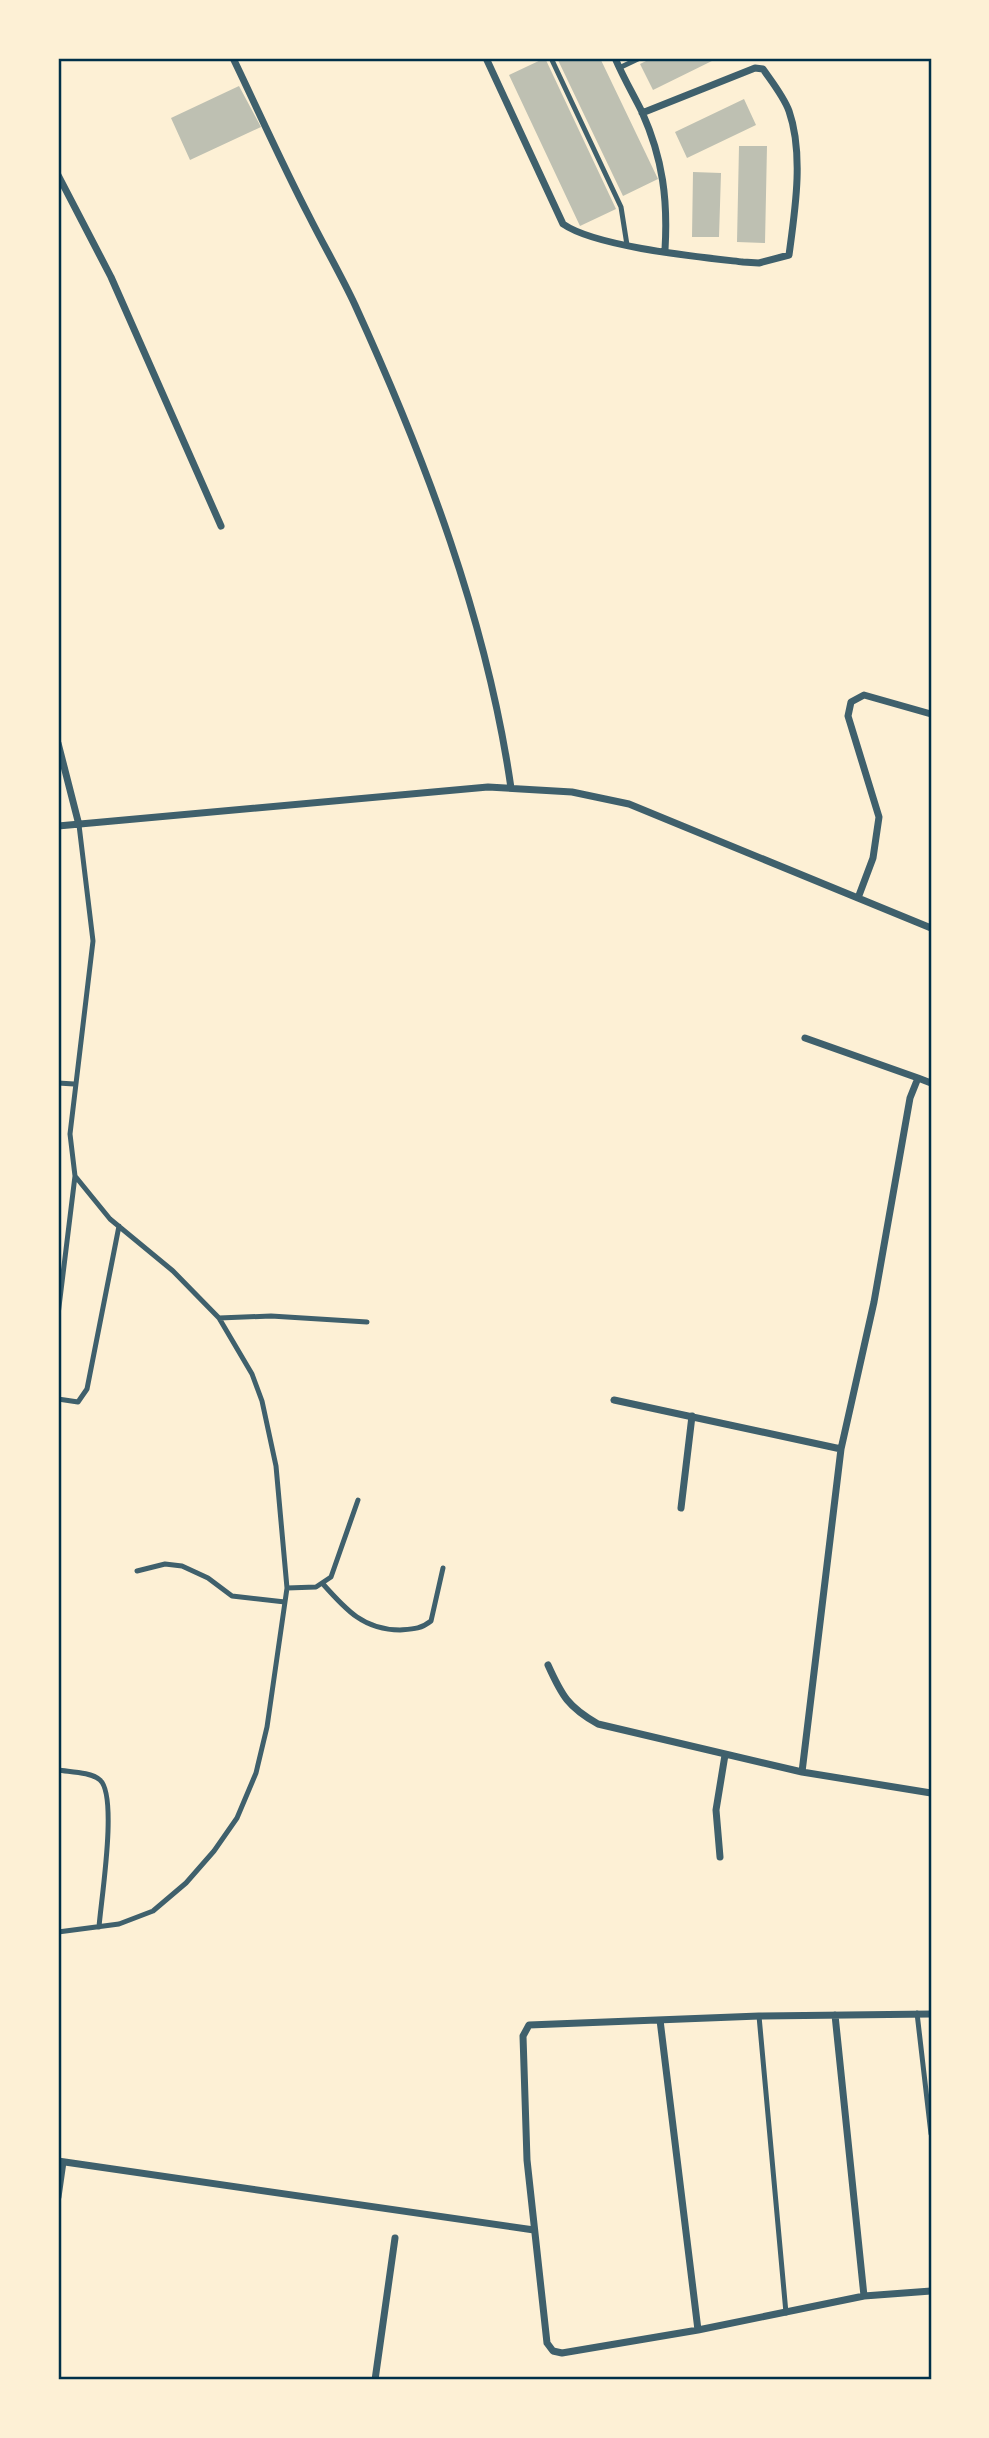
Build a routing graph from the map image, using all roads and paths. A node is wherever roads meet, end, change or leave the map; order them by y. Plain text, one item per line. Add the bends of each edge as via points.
1 (233, 58) edge
2 (486, 58) edge
3 (551, 58) edge
4 (615, 58) edge
5 (640, 58) edge
6 (619, 68) junction
7 (642, 113) junction
8 (58, 175) edge
9 (627, 245) junction
10 (664, 250) junction
11 (221, 526) dead end
12 (931, 714) edge
13 (58, 743) edge
14 (511, 788) junction
15 (79, 825) junction
16 (58, 827) edge
17 (858, 898) junction
18 (931, 928) edge
19 (804, 1038) dead end
20 (918, 1078) junction
21 (58, 1083) edge
22 (931, 1083) edge
23 (74, 1084) junction
24 (75, 1176) junction
25 (119, 1226) junction
26 (58, 1315) edge
27 (219, 1318) junction
28 (367, 1322) dead end
29 (58, 1399) edge
30 (614, 1400) dead end
31 (692, 1416) junction
32 (841, 1449) junction
33 (358, 1500) dead end
34 (681, 1508) dead end
35 (443, 1568) dead end
36 (137, 1571) dead end
37 (323, 1584) junction
38 (287, 1588) junction
39 (285, 1602) junction
40 (548, 1665) dead end
41 (725, 1755) junction
42 (58, 1770) edge
43 (802, 1772) junction
44 (931, 1793) edge
45 (720, 1857) dead end
46 (99, 1927) junction
47 (58, 1932) edge
48 (917, 2013) junction
49 (931, 2014) edge
50 (835, 2015) junction
51 (759, 2016) junction
52 (660, 2020) junction
53 (931, 2134) edge
54 (60, 2162) edge
55 (58, 2197) edge
56 (534, 2230) junction
57 (395, 2238) dead end
58 (931, 2291) edge
59 (864, 2296) junction
60 (786, 2313) junction
61 (698, 2330) junction
62 (375, 2380) edge

1 - 14 street via 354,302 417,450 476,626 502,724
2 - 9 street via 564,224 578,234
3 - 9 lane via 621,207
4 - 6 street
5 - 6 lane
6 - 7 street
7 - 10 street via 664,183 668,208
7 - 10 street via 755,68 763,69 789,109 794,134 789,255 751,263
8 - 11 street via 110,277
9 - 10 street
12 - 17 street via 864,695 850,702 848,716 879,817 873,858
13 - 15 street
14 - 15 street via 309,801
14 - 17 street via 572,792 629,804
15 - 16 street
15 - 23 lane via 93,941
17 - 18 street
19 - 20 street
20 - 22 street
20 - 32 street via 902,1134 874,1303
21 - 23 lane
23 - 24 lane via 69,1134
24 - 25 lane
24 - 26 lane
25 - 27 lane
25 - 29 lane via 87,1389 78,1402
27 - 28 lane
27 - 38 lane via 262,1401 276,1466
30 - 31 street
31 - 32 street
31 - 34 street
32 - 43 street
33 - 37 lane via 331,1577
35 - 37 lane via 431,1621 418,1629 388,1630 362,1623
36 - 39 lane via 165,1564 182,1566 208,1578 232,1597
37 - 38 lane
38 - 39 lane
39 - 46 lane via 264,1739 237,1818 196,1872 153,1911
40 - 41 street via 563,1698 598,1724
41 - 43 street
41 - 45 street via 716,1810
42 - 46 lane via 94,1777 106,1787 109,1808
43 - 44 street
46 - 47 lane
48 - 49 street
48 - 50 street
48 - 53 lane
50 - 51 street
50 - 59 street
51 - 52 street
51 - 60 lane
52 - 56 street via 532,2024 524,2032
52 - 61 street
54 - 55 street
54 - 56 street
56 - 61 street via 547,2343 553,2351
57 - 62 street
58 - 59 street
59 - 60 street
60 - 61 street

